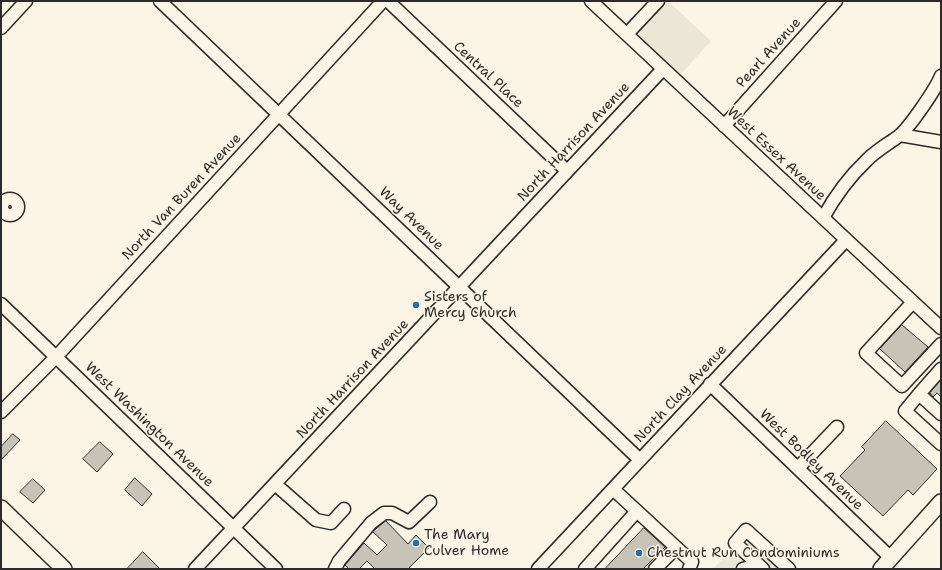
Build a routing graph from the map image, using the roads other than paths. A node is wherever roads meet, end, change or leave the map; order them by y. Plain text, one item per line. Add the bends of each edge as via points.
1 (26, 1) edge
2 (160, 1) edge
3 (383, 1) edge
4 (388, 1) edge
5 (591, 1) edge
6 (658, 1) edge
7 (836, 1) edge
8 (1, 28) edge
9 (627, 34) junction
10 (663, 69) junction
11 (941, 76) edge
12 (279, 114) junction
13 (724, 126) junction
14 (900, 135) junction
15 (941, 142) edge
16 (567, 171) junction
17 (823, 218) junction
18 (846, 240) junction
19 (460, 287) junction
20 (912, 302) junction
21 (1, 304) edge
22 (941, 328) edge
23 (941, 344) edge
24 (56, 356) junction
25 (941, 369) edge
26 (710, 384) junction
27 (919, 394) junction
28 (1, 412) edge
29 (941, 414) edge
30 (837, 427) dead end
31 (941, 444) edge
32 (640, 460) junction
33 (798, 468) junction
34 (275, 484) junction
35 (613, 489) junction
36 (430, 502) dead end
37 (941, 502) edge
38 (1, 508) edge
39 (344, 509) dead end
40 (637, 511) junction
41 (234, 528) junction
42 (676, 548) junction
43 (891, 558) junction
44 (544, 567) edge
45 (64, 569) edge
46 (195, 569) edge
47 (276, 569) edge
48 (335, 569) edge
49 (585, 569) edge
50 (655, 569) edge
51 (689, 569) edge
52 (743, 569) edge
53 (752, 569) edge
54 (763, 569) edge
55 (789, 569) edge
56 (881, 569) edge

1 - 8 street
2 - 12 street, Way Avenue
3 - 12 street, North Van Buren Avenue
4 - 16 street, Central Place
5 - 9 street, West Essex Avenue
6 - 9 street
7 - 13 street, Pearl Avenue
9 - 10 street, West Essex Avenue
10 - 13 street, West Essex Avenue
10 - 16 street, North Harrison Avenue
11 - 14 street via 936,88
12 - 19 street, Way Avenue
12 - 24 street, North Van Buren Avenue
13 - 17 street, West Essex Avenue
14 - 15 street
14 - 17 street via 879,148 851,176
16 - 19 street, North Harrison Avenue
17 - 18 street, West Essex Avenue
18 - 20 street, West Essex Avenue
18 - 26 street, North Clay Avenue
19 - 32 street, Way Avenue
19 - 34 street, North Harrison Avenue
20 - 22 street, West Essex Avenue
20 - 23 street via 866,353 902,386
21 - 24 street, West Washington Avenue
24 - 28 street, North Van Buren Avenue
24 - 41 street, West Washington Avenue
25 - 27 street
26 - 32 street, North Clay Avenue
26 - 33 street, West Bodley Avenue
27 - 29 street
27 - 31 street via 905,411
30 - 33 street
32 - 35 street, North Clay Avenue
33 - 43 street, West Bodley Avenue
34 - 39 street via 316,520 331,523
34 - 41 street, North Harrison Avenue
35 - 40 street
35 - 44 street, North Clay Avenue
36 - 48 street via 409,522 392,513 384,512 339,560
37 - 43 main road
38 - 45 main road
40 - 42 street
40 - 49 street
41 - 46 street, North Harrison Avenue
41 - 47 street, West Washington Avenue
42 - 50 street
42 - 51 street via 692,562
43 - 56 main road
52 - 53 street
54 - 55 street via 736,543 746,530

